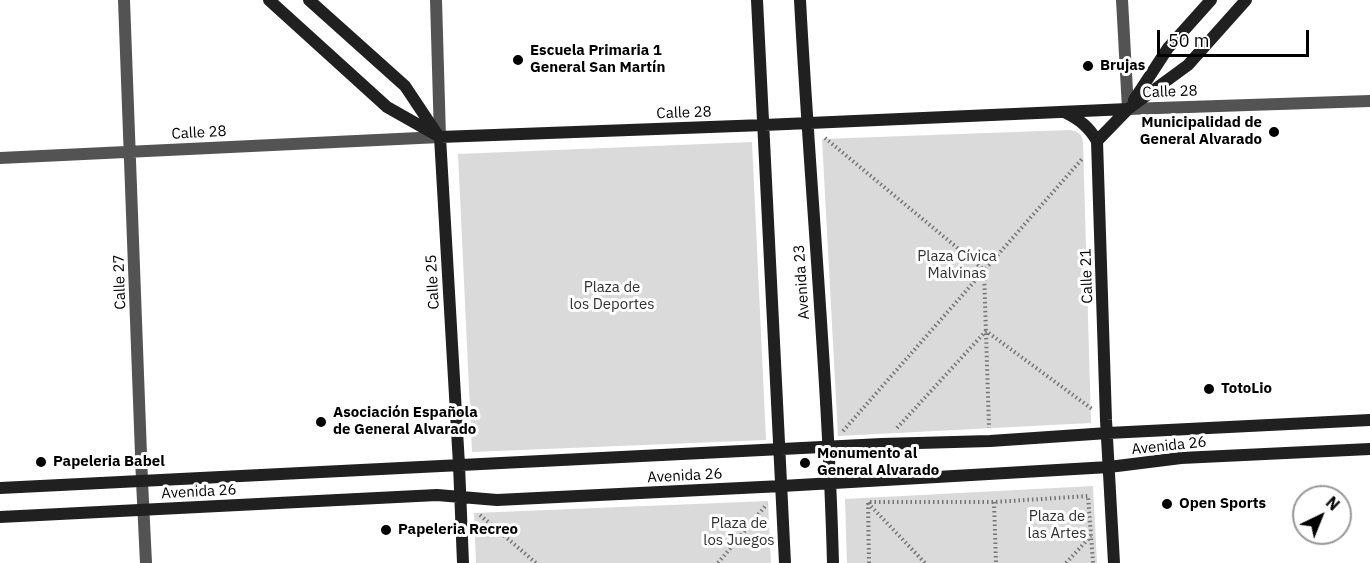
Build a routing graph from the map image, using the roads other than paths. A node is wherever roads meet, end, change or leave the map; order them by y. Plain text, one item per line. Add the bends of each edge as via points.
1 (124, 0) edge
2 (269, 0) edge
3 (309, 0) edge
4 (436, 0) edge
5 (757, 0) edge
6 (800, 0) edge
7 (1122, 0) edge
8 (1211, 0) edge
9 (1246, 0) edge
10 (1370, 100) edge
11 (1128, 109) junction
12 (1063, 111) junction
13 (806, 123) junction
14 (764, 125) junction
15 (440, 137) junction
16 (1097, 141) junction
17 (130, 152) junction
18 (0, 158) edge
19 (1370, 420) edge
20 (1107, 426) junction
21 (829, 447) junction
22 (780, 449) junction
23 (1370, 449) edge
24 (459, 465) junction
25 (1109, 467) junction
26 (142, 481) junction
27 (831, 484) junction
28 (782, 486) junction
29 (0, 488) edge
30 (460, 498) junction
31 (143, 510) junction
32 (0, 517) edge
33 (146, 563) edge
34 (463, 563) edge
35 (785, 563) edge
36 (832, 563) edge
37 (1114, 563) edge

1 - 17 street, Calle 27
2 - 15 main road via 387,107
3 - 15 main road via 405,86
4 - 15 street, Calle 25
5 - 14 main road, Avenida 23
6 - 13 main road, Avenida 23
7 - 11 street
8 - 11 main road via 1168,48
9 - 11 main road via 1188,65
10 - 11 street, Calle 28
11 - 12 main road, Calle 28
11 - 16 main road
12 - 13 main road, Calle 28
12 - 16 main road via 1084,123
13 - 14 main road, Calle 28
13 - 21 main road, Avenida 23
14 - 15 main road, Calle 28
14 - 22 main road, Avenida 23
15 - 17 street, Calle 28
15 - 24 main road, Calle 25
16 - 20 main road, Calle 21
17 - 18 street, Calle 28
17 - 26 street, Calle 27
19 - 20 main road, Avenida 26
20 - 21 main road, Avenida 26 via 990,441
20 - 25 main road, Calle 21
21 - 22 main road, Avenida 26
21 - 27 main road, Avenida 23
22 - 24 main road, Avenida 26
22 - 28 main road, Avenida 23
23 - 25 main road, Avenida 26 via 1181,458
24 - 26 main road, Avenida 26
24 - 30 main road, Calle 25
25 - 27 main road, Avenida 26
25 - 37 main road, Calle 21
26 - 29 main road, Avenida 26
26 - 31 street, Calle 27
27 - 28 main road, Avenida 26
27 - 36 main road, Avenida 23
28 - 30 main road, Avenida 26 via 497,500
28 - 35 main road, Avenida 23
30 - 31 main road, Avenida 26 via 437,495
30 - 34 main road, Calle 25
31 - 32 main road, Avenida 26
31 - 33 street, Calle 27

